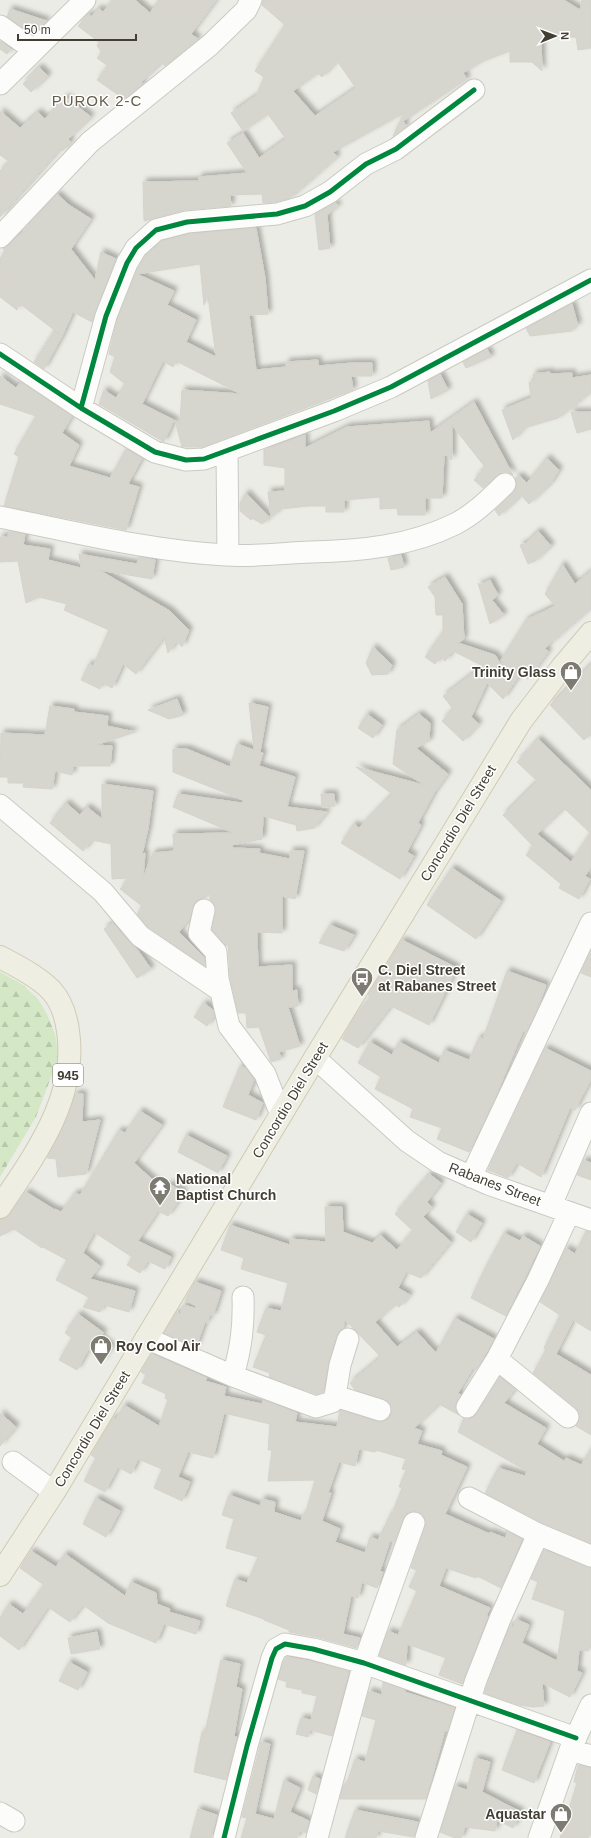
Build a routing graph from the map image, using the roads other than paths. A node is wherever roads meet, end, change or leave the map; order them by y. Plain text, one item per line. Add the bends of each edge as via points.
1 (85, 0) edge
2 (251, 0) edge
3 (0, 26) edge
4 (34, 50) junction
5 (0, 84) edge
6 (474, 90) dead end
7 (0, 238) edge
8 (591, 280) edge
9 (0, 354) edge
10 (82, 408) junction
11 (227, 451) junction
12 (504, 484) dead end
13 (0, 517) edge
14 (228, 555) junction
15 (591, 633) edge
16 (0, 805) edge
17 (204, 910) dead end
18 (591, 923) edge
19 (0, 957) edge
20 (221, 991) junction
21 (315, 1058) junction
22 (591, 1113) edge
23 (281, 1116) junction
24 (472, 1177) junction
25 (0, 1207) edge
26 (560, 1209) junction
27 (591, 1220) edge
28 (243, 1297) dead end
29 (146, 1338) junction
30 (348, 1339) dead end
31 (497, 1359) junction
32 (233, 1376) junction
33 (335, 1396) junction
34 (467, 1407) dead end
35 (380, 1410) dead end
36 (568, 1417) dead end
37 (13, 1462) dead end
38 (54, 1492) junction
39 (469, 1498) dead end
40 (414, 1523) dead end
41 (538, 1534) junction
42 (591, 1556) edge
43 (0, 1575) edge
44 (364, 1663) junction
45 (469, 1700) junction
46 (591, 1705) edge
47 (573, 1744) junction
48 (591, 1756) edge
49 (224, 1838) edge
50 (318, 1838) edge
51 (426, 1838) edge
52 (539, 1838) edge

1 - 4 street
2 - 7 street via 246,10 210,45 90,142
3 - 4 street
4 - 5 street
6 - 10 street via 396,149 366,164 330,192 305,206 277,214 187,222 156,230 136,248 125,268 106,316
8 - 11 street via 391,387
9 - 10 street
10 - 11 street via 155,452 186,460 204,459
11 - 14 street
12 - 14 street via 478,510 455,524 406,542 352,551
13 - 14 street via 131,543
15 - 21 main road, Concordio Diel Street via 521,721
16 - 20 street via 103,892 140,936
17 - 20 street via 200,933 216,952
18 - 24 street
19 - 25 main road, 945 via 35,977 51,990 62,1006 70,1045 69,1068 60,1105 32,1158
20 - 23 street via 229,1026 265,1074
21 - 23 main road, Concordio Diel Street
21 - 24 street, Rabanes Street via 407,1141 438,1162
22 - 26 street
23 - 29 main road, Concordio Diel Street
24 - 26 street, Rabanes Street
26 - 27 street, Rabanes Street
26 - 31 street via 538,1280
28 - 32 street via 242,1343
29 - 32 street
29 - 38 main road, Concordio Diel Street
30 - 33 street via 340,1365
31 - 34 street
31 - 36 street
32 - 33 street via 316,1407 332,1402
33 - 35 street
37 - 38 street
38 - 43 main road, Concordio Diel Street
39 - 41 street
40 - 44 street
41 - 42 street
41 - 45 street
44 - 45 street
44 - 49 street via 292,1644 285,1644 276,1649 247,1746
44 - 50 street
45 - 47 street
45 - 51 street
46 - 47 street
47 - 48 street
47 - 52 street

